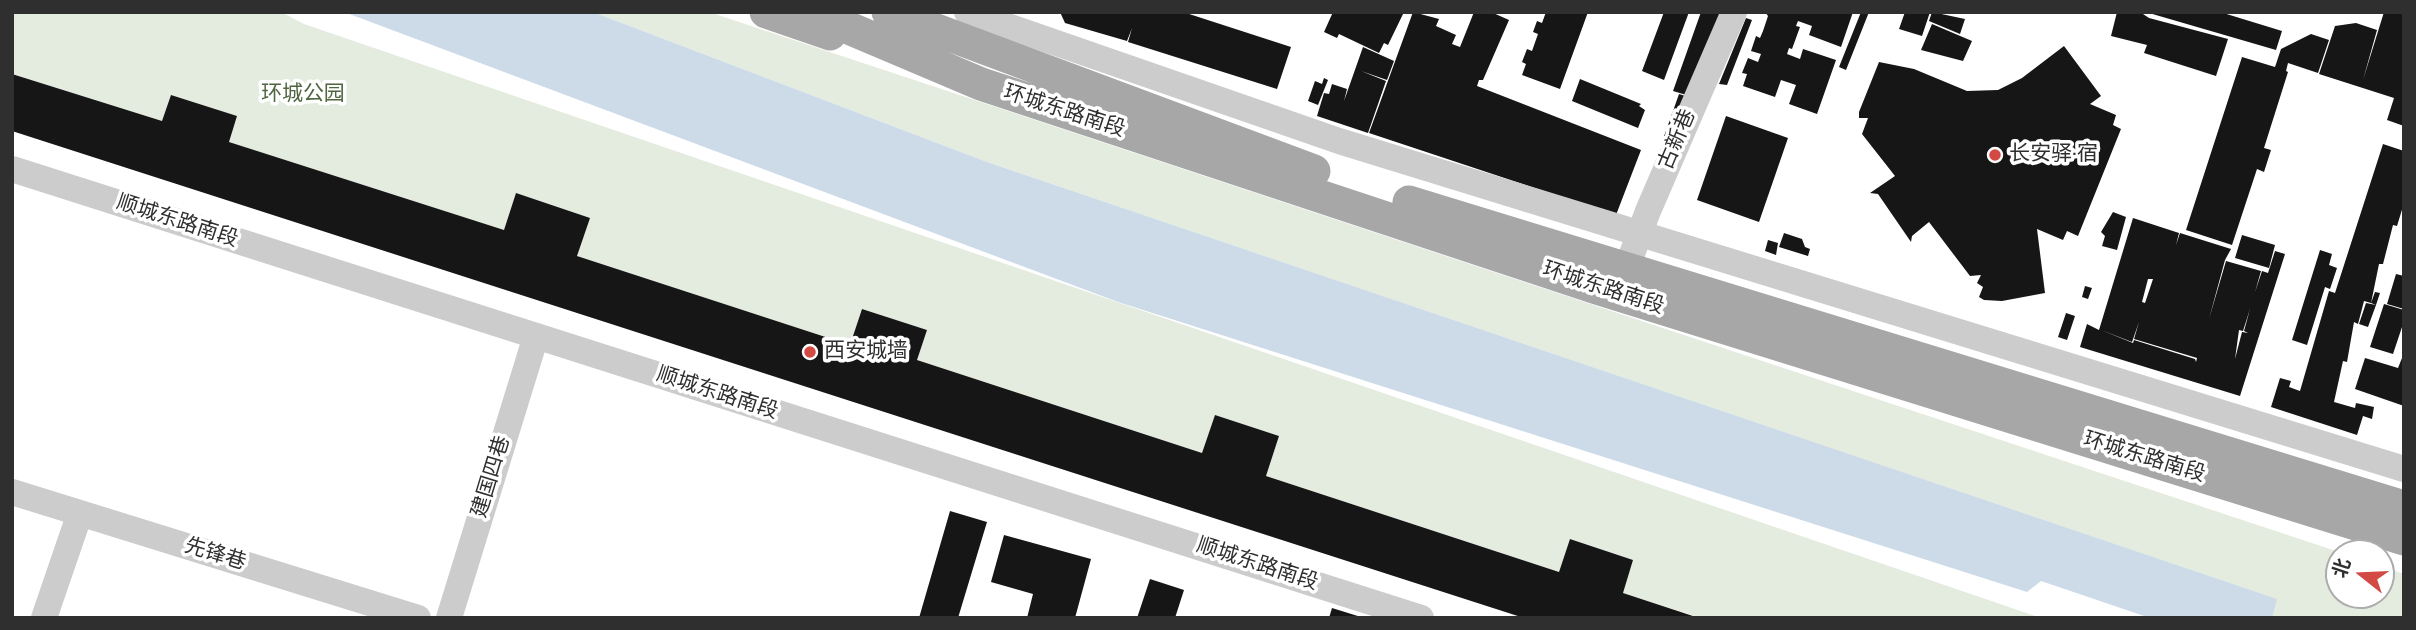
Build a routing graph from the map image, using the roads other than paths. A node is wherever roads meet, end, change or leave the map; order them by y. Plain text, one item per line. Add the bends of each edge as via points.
1 (766, 12) edge
2 (811, 12) edge
3 (888, 12) edge
4 (930, 12) edge
5 (967, 12) edge
6 (1734, 12) edge
7 (998, 29) edge
8 (981, 84) junction
9 (12, 169) edge
10 (1640, 231) junction
11 (1626, 270) junction
12 (536, 336) junction
13 (2404, 469) edge
14 (12, 492) edge
15 (2404, 507) edge
16 (80, 513) junction
17 (2404, 539) edge
18 (44, 618) edge
19 (418, 618) edge
20 (449, 618) edge
21 (1421, 618) edge

1 - 8 main road
2 - 8 main road, 环城东路南段
3 - 7 main road, 环城东路南段
4 - 7 main road
5 - 7 street
6 - 10 street, 古新巷
7 - 10 street via 1339,141
7 - 11 main road, 环城东路南段 via 1336,180
8 - 17 main road, 环城东路南段 via 1597,288
9 - 12 street, 顺城东路南段
10 - 11 street, 古新巷
10 - 13 street
11 - 15 main road, 环城东路南段
12 - 20 street, 建国四巷
12 - 21 street, 顺城东路南段
14 - 16 street, 先锋巷
16 - 18 street
16 - 19 street, 先锋巷

